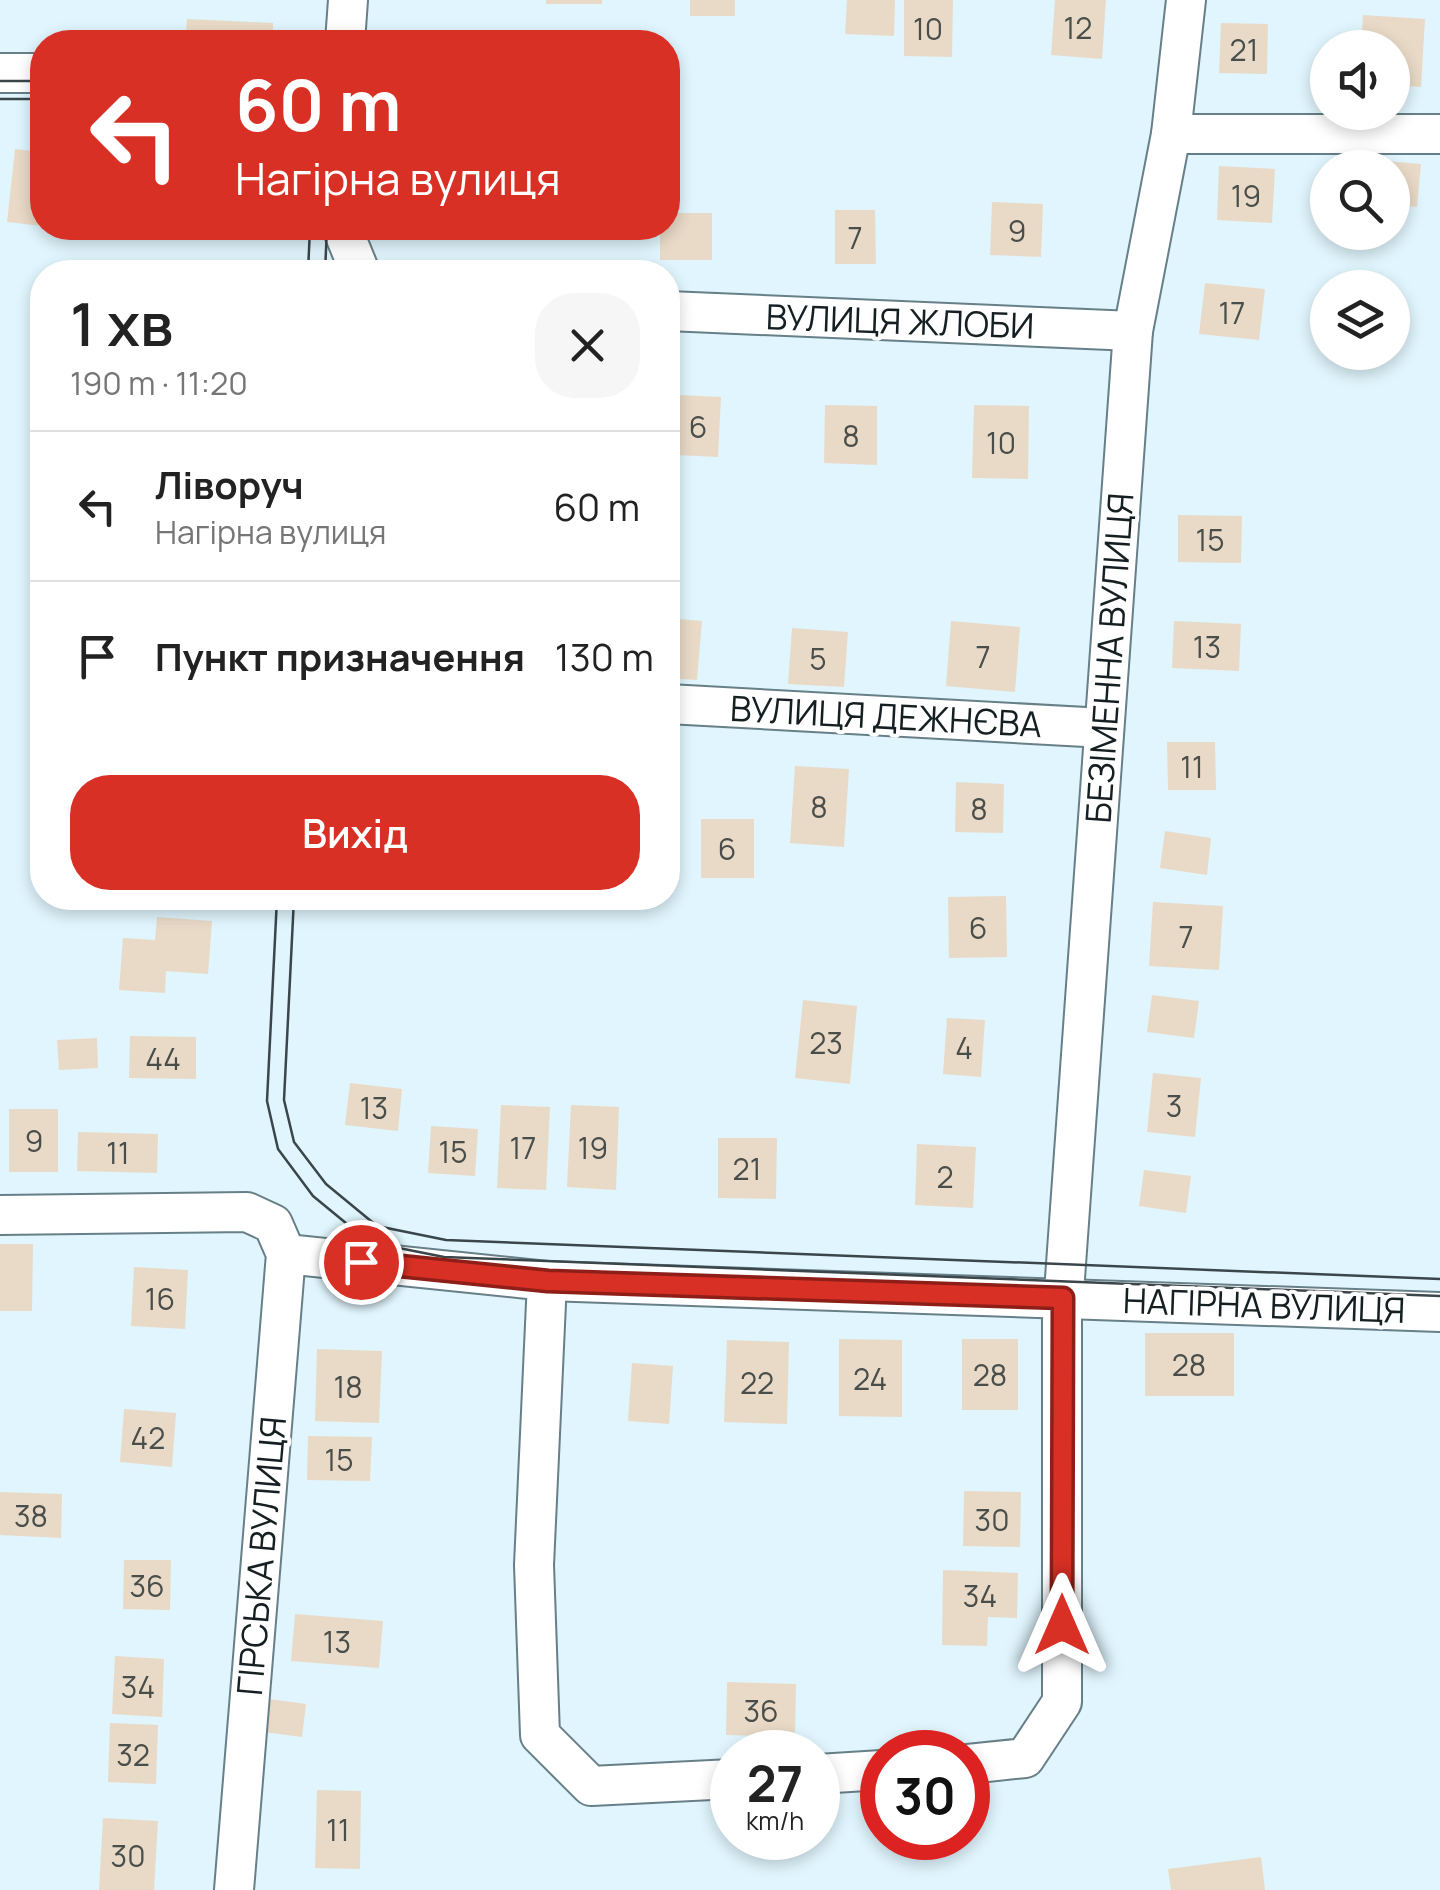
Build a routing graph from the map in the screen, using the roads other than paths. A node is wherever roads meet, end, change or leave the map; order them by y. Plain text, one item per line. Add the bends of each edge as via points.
1 (348, 0) edge
2 (1186, 0) edge
3 (346, 30) edge
4 (1171, 134) junction
5 (1440, 134) edge
6 (680, 312) edge
7 (1133, 331) junction
8 (680, 705) edge
9 (1104, 728) junction
10 (0, 1215) edge
11 (280, 1239) junction
12 (548, 1281) junction
13 (1062, 1309) junction
14 (1440, 1312) edge
15 (990, 1762) edge
16 (710, 1779) edge
17 (234, 1890) edge

1 - 3 street
2 - 4 street, БЕЗІМЕННА ВУЛИЦЯ
4 - 5 street
4 - 7 street, БЕЗІМЕННА ВУЛИЦЯ
6 - 7 street, ВУЛИЦЯ ЖЛОБИ
7 - 9 street, БЕЗІМЕННА ВУЛИЦЯ
8 - 9 street, ВУЛИЦЯ ДЕЖНЄВА
9 - 13 street, БЕЗІМЕННА ВУЛИЦЯ
10 - 11 street, НАГІРНА ВУЛИЦЯ via 247,1212
11 - 12 street, НАГІРНА ВУЛИЦЯ
11 - 17 street, ГІРСЬКА ВУЛИЦЯ
12 - 13 street, НАГІРНА ВУЛИЦЯ
12 - 16 street via 534,1566 540,1735 591,1786
13 - 14 street, НАГІРНА ВУЛИЦЯ
13 - 15 street via 1062,1702 1025,1758

